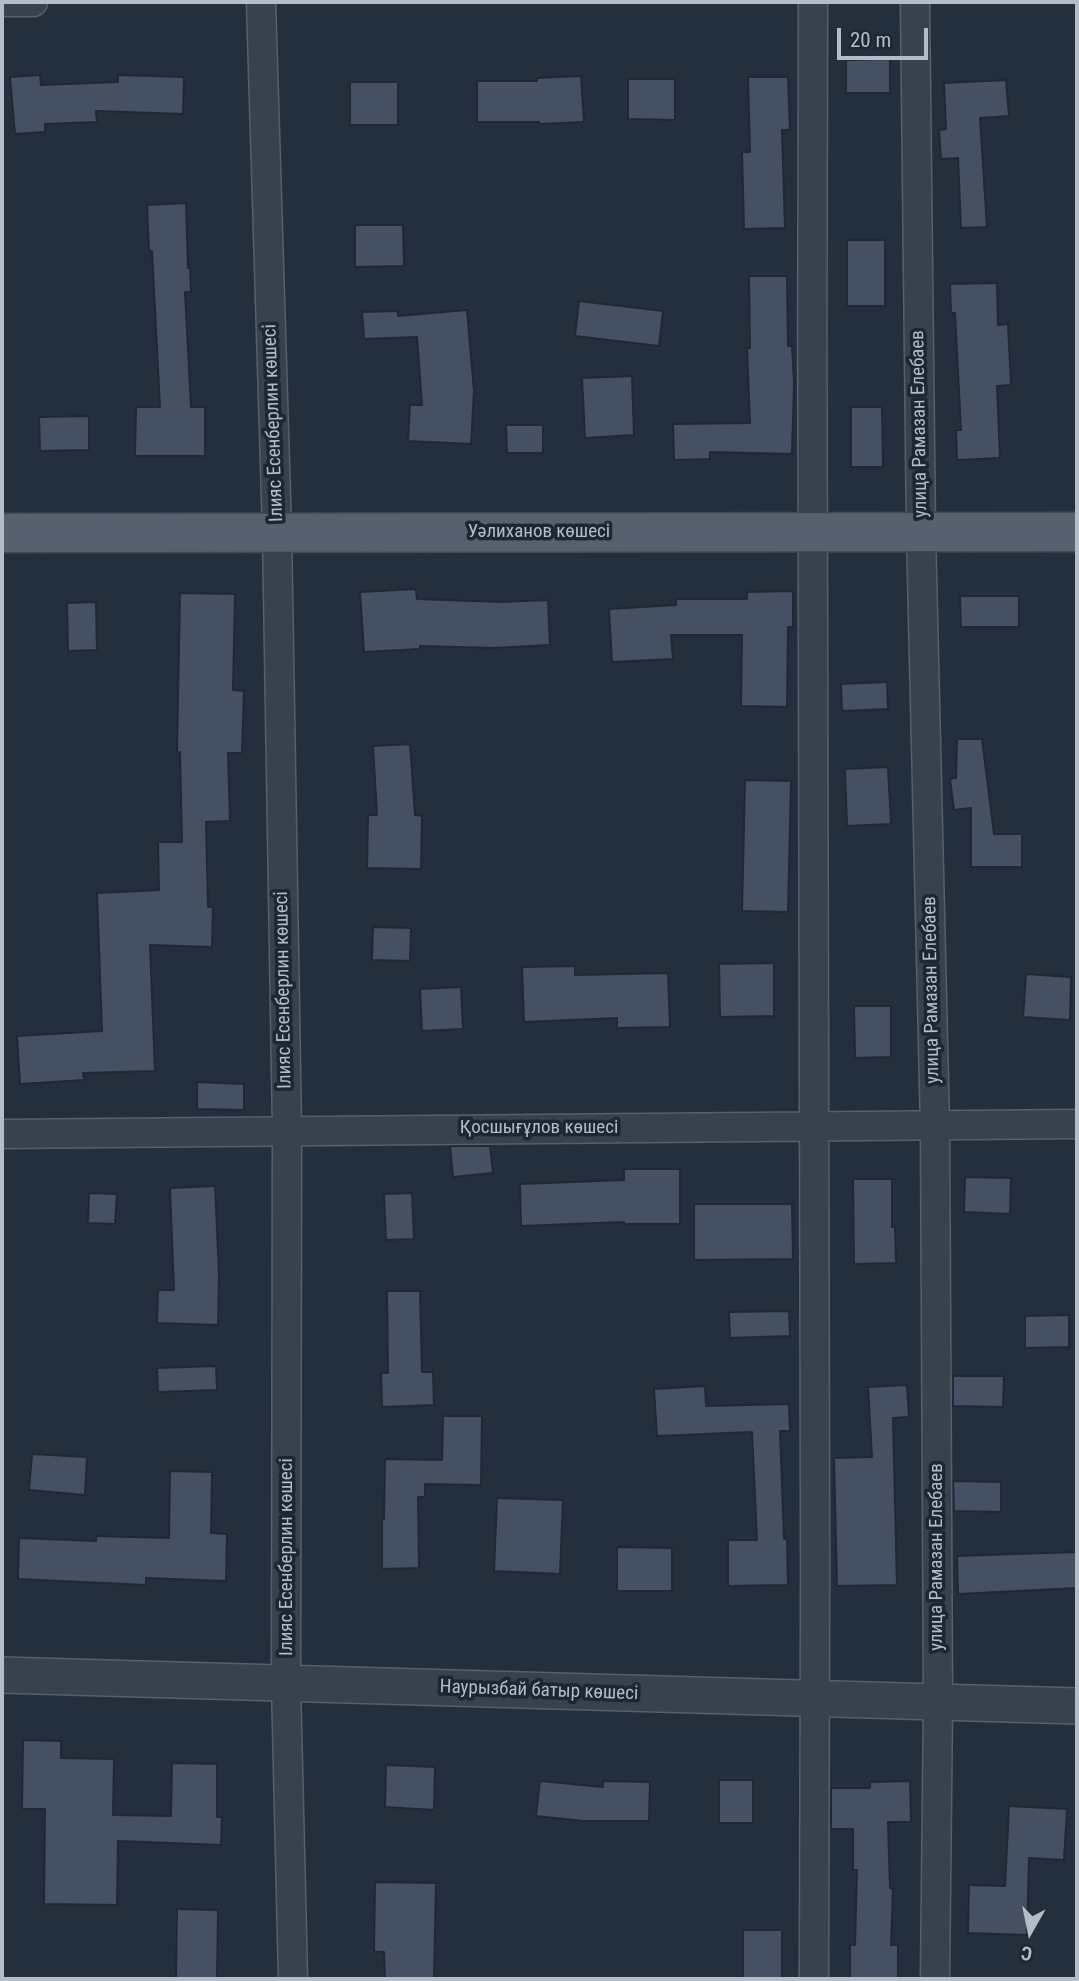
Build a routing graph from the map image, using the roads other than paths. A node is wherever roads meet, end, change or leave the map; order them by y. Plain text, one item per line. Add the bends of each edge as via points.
1 (2, 2) edge
2 (33, 2) edge
3 (261, 2) edge
4 (813, 2) edge
5 (915, 2) edge
6 (277, 531) junction
7 (811, 532) junction
8 (921, 532) junction
9 (1077, 532) edge
10 (2, 533) edge
11 (1077, 1124) edge
12 (815, 1126) junction
13 (935, 1126) junction
14 (287, 1130) junction
15 (2, 1133) edge
16 (2, 1675) edge
17 (286, 1684) junction
18 (816, 1699) junction
19 (938, 1703) junction
20 (1077, 1706) edge
21 (293, 1979) edge
22 (814, 1979) edge
23 (935, 1979) edge

1 - 2 street
3 - 6 street, Ілияс Есенберлин көшесі
4 - 7 street
5 - 8 street, улица Рамазан Елебаев
6 - 7 main road, Уәлиханов көшесі
6 - 10 main road, Уәлиханов көшесі
6 - 14 street, Ілияс Есенберлин көшесі
7 - 8 main road, Уәлиханов көшесі
7 - 12 street
8 - 9 main road, Уәлиханов көшесі
8 - 13 street, улица Рамазан Елебаев
11 - 13 street, Қосшығұлов көшесі
12 - 13 street, Қосшығұлов көшесі
12 - 14 street, Қосшығұлов көшесі
12 - 18 street
13 - 19 street, улица Рамазан Елебаев
14 - 15 street, Қосшығұлов көшесі
14 - 17 street, Ілияс Есенберлин көшесі
16 - 17 street, Наурызбай батыр көшесі
17 - 18 street, Наурызбай батыр көшесі
17 - 21 street, Ілияс Есенберлин көшесі
18 - 19 street, Наурызбай батыр көшесі
18 - 22 street
19 - 20 street, Наурызбай батыр көшесі
19 - 23 street, улица Рамазан Елебаев

